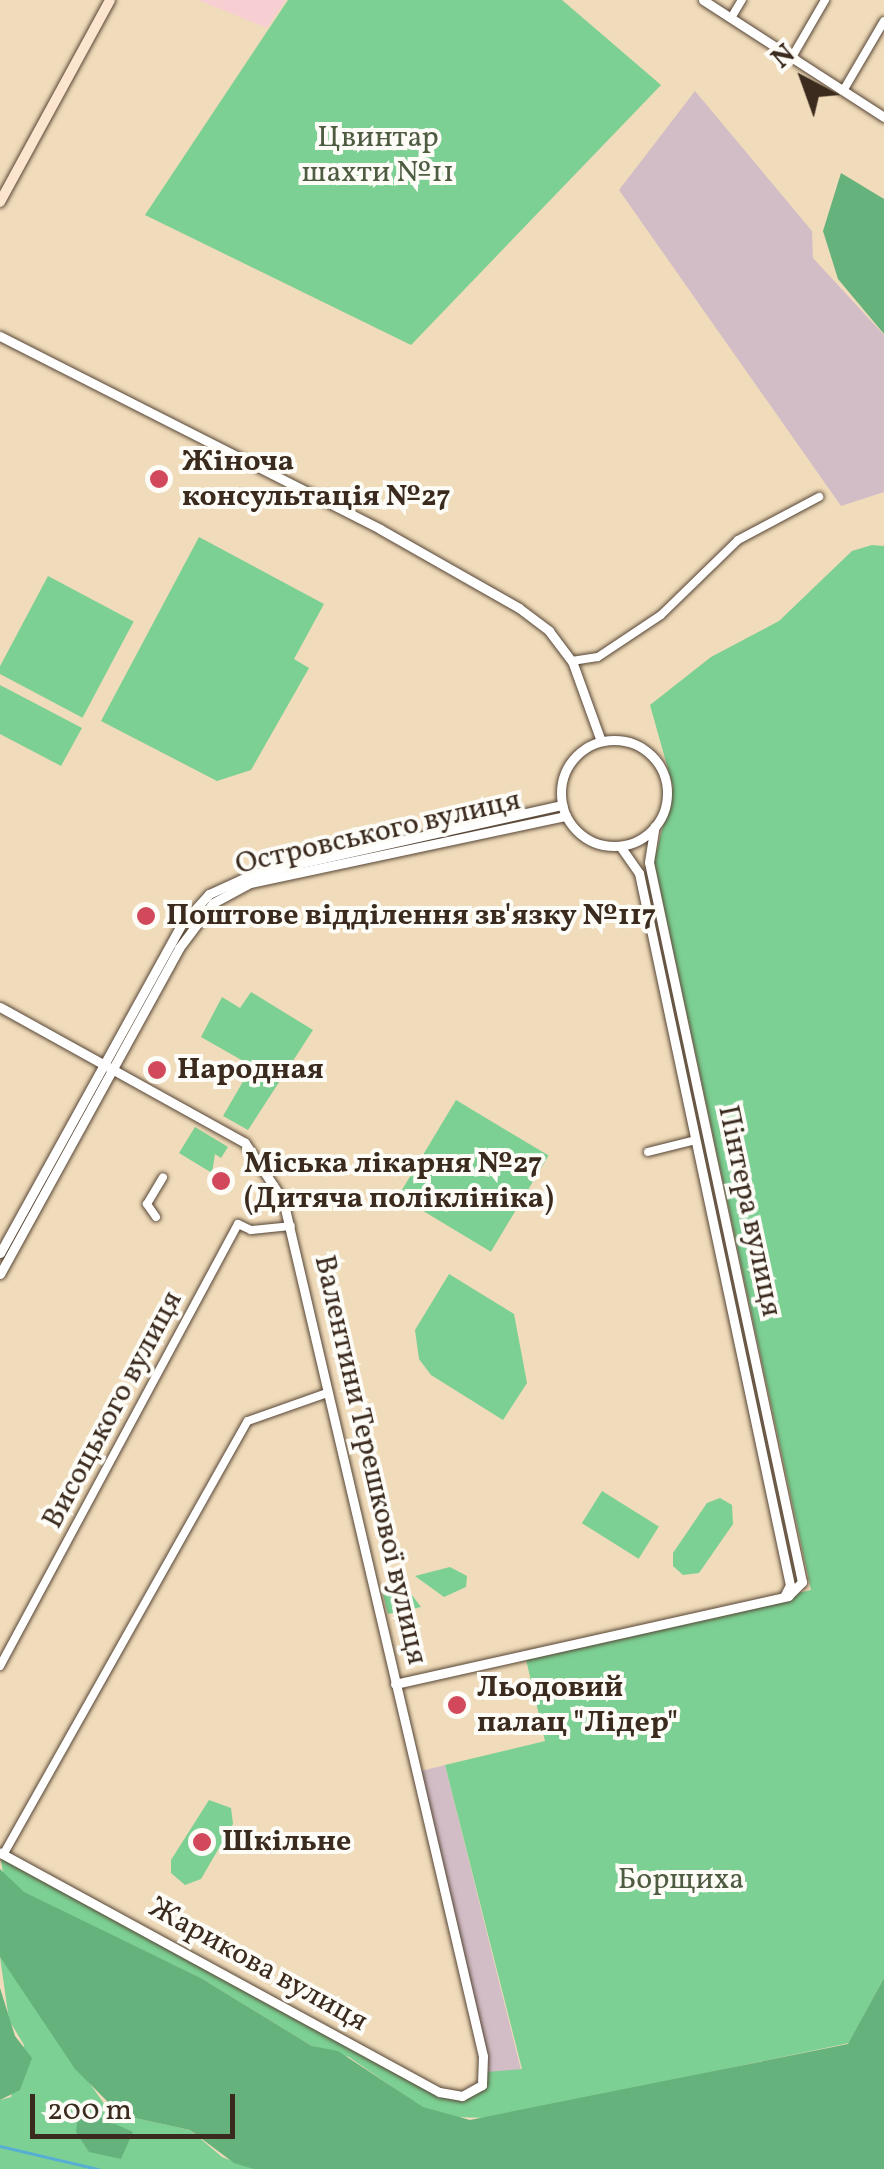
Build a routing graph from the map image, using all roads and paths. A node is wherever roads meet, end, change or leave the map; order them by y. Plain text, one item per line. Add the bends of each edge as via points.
1 (110, 0) edge
2 (703, 0) edge
3 (742, 0) edge
4 (825, 0) edge
5 (731, 18) junction
6 (884, 21) edge
7 (792, 58) junction
8 (843, 91) junction
9 (884, 117) edge
10 (0, 202) edge
11 (0, 336) edge
12 (819, 497) dead end
13 (572, 661) junction
14 (601, 741) junction
15 (564, 811) junction
16 (655, 826) junction
17 (620, 846) junction
18 (0, 1008) edge
19 (108, 1066) junction
20 (696, 1140) junction
21 (648, 1152) dead end
22 (163, 1176) dead end
23 (724, 1212) junction
24 (712, 1215) junction
25 (156, 1217) dead end
26 (291, 1226) junction
27 (0, 1253) edge
28 (0, 1274) edge
29 (327, 1393) junction
30 (764, 1405) junction
31 (752, 1407) junction
32 (783, 1597) junction
33 (0, 1666) edge
34 (396, 1684) junction
35 (2, 1854) edge
36 (486, 2072) joint

1 - 10 main road
2 - 5 street
3 - 5 street
4 - 7 street
5 - 7 street
6 - 8 street
7 - 8 street
8 - 9 street
11 - 13 street via 380,529 519,608 550,631
12 - 13 street via 738,540 661,615 598,657
13 - 14 street
14 - 15 street via 567,767
14 - 16 street via 631,742 658,764 667,794
15 - 17 street via 591,840
15 - 19 street, Островського вулиця via 304,867 234,889 205,910
16 - 17 street
16 - 23 street, Пінтера вулиця via 649,862
17 - 20 street, Пінтера вулиця via 638,872
18 - 19 street, Валентини Терешкової вулиця
19 - 26 street, Валентини Терешкової вулиця via 252,1148
19 - 27 street, Островського вулиця
19 - 28 street, Островського вулиця
20 - 21 street
20 - 24 street, Пінтера вулиця
22 - 25 street via 147,1204
23 - 24 street
23 - 30 street, Пінтера вулиця
24 - 31 street, Пінтера вулиця
26 - 29 street, Валентини Терешкової вулиця
26 - 33 street, Висоцького вулиця via 251,1230 238,1224
29 - 34 street, Валентини Терешкової вулиця
29 - 35 street via 248,1421
30 - 31 street
30 - 32 street, Пінтера вулиця via 802,1582
31 - 32 street, Пінтера вулиця via 790,1585
32 - 34 street
34 - 36 street, Валентини Терешкової вулиця
35 - 36 street, Жарикова вулиця via 439,2092 462,2096 482,2085

